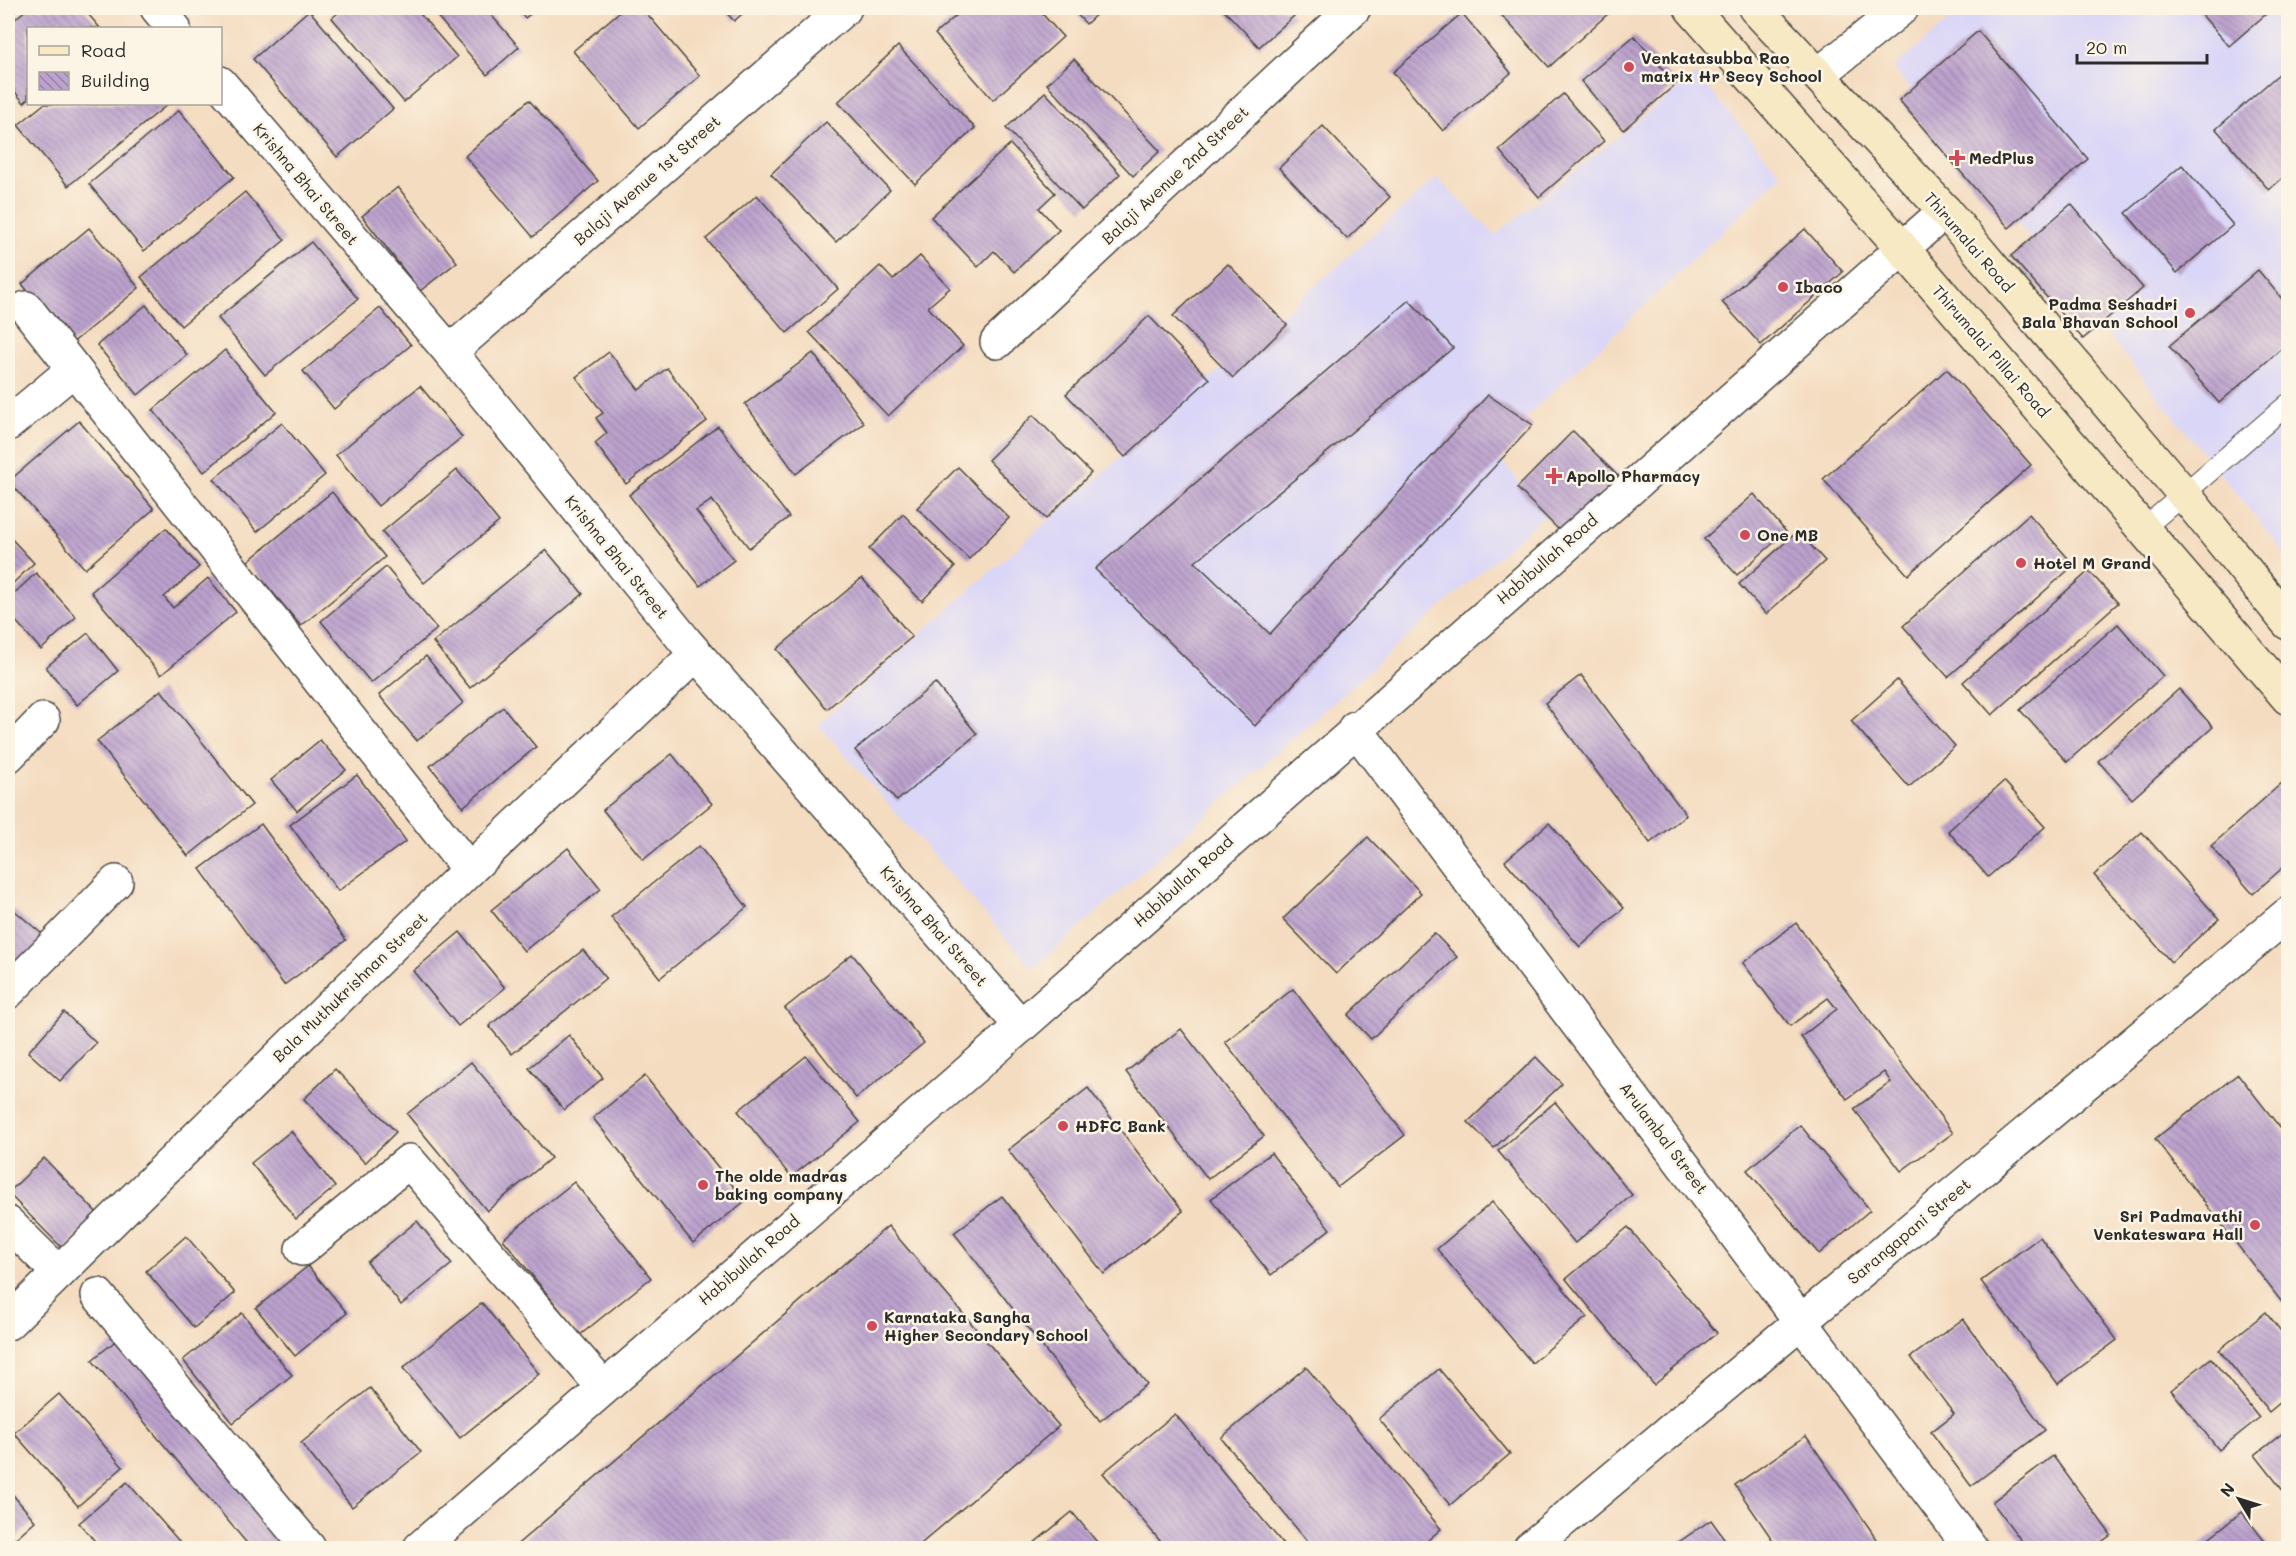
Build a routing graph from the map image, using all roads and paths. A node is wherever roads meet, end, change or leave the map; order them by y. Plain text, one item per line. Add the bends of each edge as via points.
1 (845, 8) edge
2 (1354, 8) edge
3 (1691, 8) edge
4 (1755, 8) edge
5 (1902, 8) edge
6 (1818, 75) junction
7 (222, 85) edge
8 (1945, 211) junction
9 (1902, 248) junction
10 (26, 308) dead end
11 (997, 342) dead end
12 (450, 352) junction
13 (74, 369) junction
14 (2289, 404) edge
15 (8, 424) edge
16 (2183, 493) junction
17 (2143, 529) junction
18 (2289, 623) edge
19 (696, 654) junction
20 (2289, 698) edge
21 (43, 720) dead end
22 (1355, 728) junction
23 (8, 756) edge
24 (469, 870) junction
25 (116, 882) dead end
26 (2289, 914) edge
27 (8, 992) edge
28 (1021, 1026) junction
29 (8, 1223) edge
30 (302, 1249) dead end
31 (59, 1272) junction
32 (98, 1295) dead end
33 (1802, 1321) junction
34 (8, 1323) edge
35 (603, 1387) junction
36 (309, 1548) edge
37 (420, 1548) edge
38 (1530, 1548) edge
39 (1971, 1548) edge

1 - 12 street, Balaji Avenue 1st Street
2 - 11 street, Balaji Avenue 2nd Street
3 - 9 main road, Thirumalai Pillai Road
4 - 6 main road, Thirumalai Road
5 - 6 street
6 - 8 main road, Thirumalai Road
7 - 12 street, Krishna Bhai Street
8 - 9 street, Habibullah Road
8 - 16 main road, Thirumalai Road
9 - 17 main road, Thirumalai Pillai Road
9 - 22 street, Habibullah Road
10 - 13 street
12 - 19 street, Krishna Bhai Street
13 - 15 street
13 - 24 street
14 - 16 lane
16 - 17 lane
16 - 18 main road, Thirumalai Road
17 - 20 main road, Thirumalai Pillai Road
19 - 24 street, Bala Muthukrishnan Street
19 - 28 street, Krishna Bhai Street
21 - 23 street
22 - 28 street, Habibullah Road
22 - 33 street, Arulambal Street
24 - 31 street, Bala Muthukrishnan Street
25 - 27 street
26 - 33 street, Sarangapani Street
28 - 35 street, Habibullah Road
29 - 31 street
30 - 35 street via 409,1161
31 - 34 street, Bala Muthukrishnan Street
32 - 36 street
33 - 38 street, Sarangapani Street
33 - 39 street, Arulambal Street
35 - 37 street, Habibullah Road

